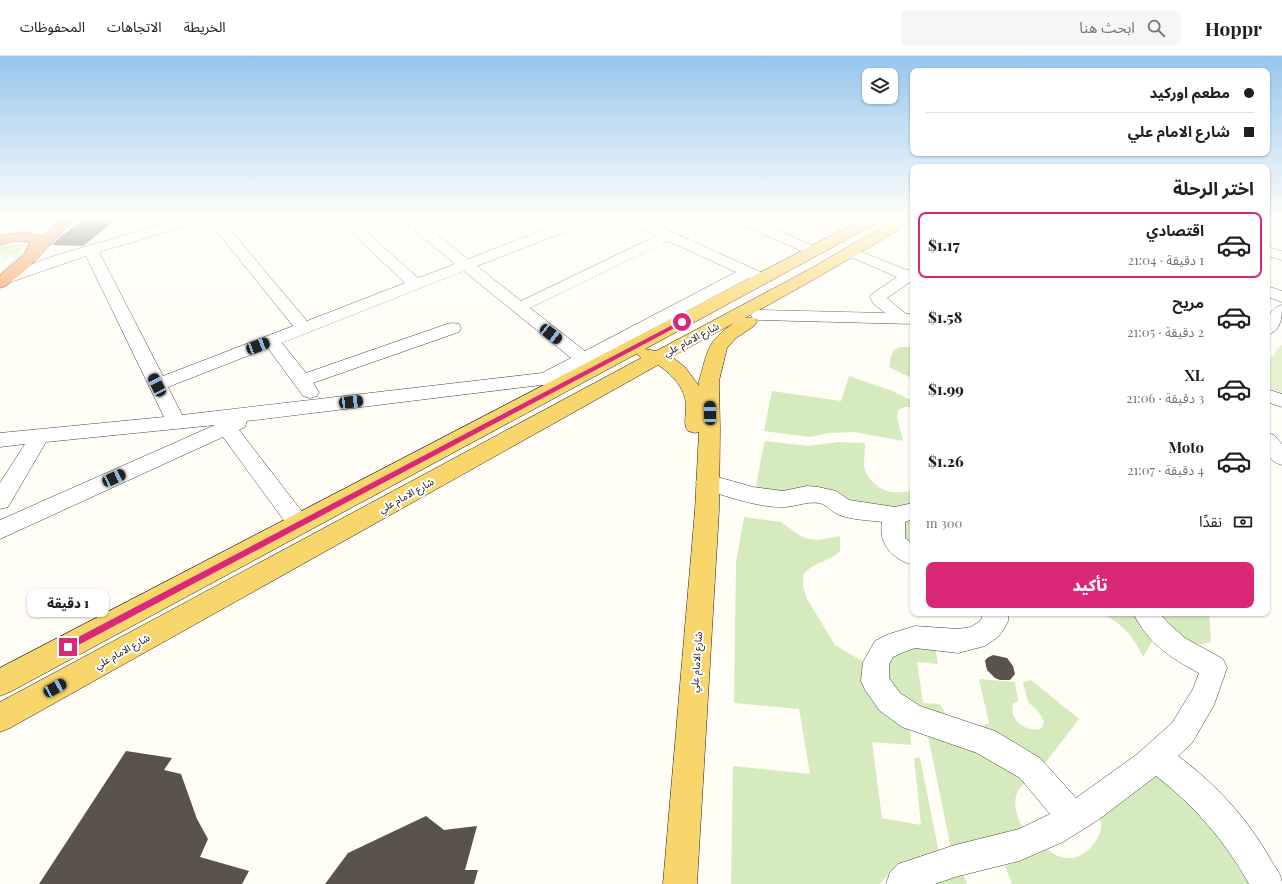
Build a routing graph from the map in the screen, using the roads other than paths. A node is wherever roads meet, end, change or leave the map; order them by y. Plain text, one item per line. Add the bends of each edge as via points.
1 (28, 258) edge
2 (38, 258) edge
3 (64, 258) edge
4 (95, 258) edge
5 (246, 258) edge
6 (386, 258) edge
7 (457, 258) edge
8 (485, 258) edge
9 (622, 258) edge
10 (716, 258) edge
11 (798, 258) edge
12 (841, 258) edge
13 (866, 258) edge
14 (59, 259) junction
15 (466, 265) junction
16 (814, 273) junction
17 (910, 274) edge
18 (755, 275) junction
19 (3, 281) edge
20 (416, 285) junction
21 (1270, 292) edge
22 (1282, 297) edge
23 (518, 308) junction
24 (1282, 310) edge
25 (696, 314) junction
26 (759, 315) junction
27 (908, 319) edge
28 (714, 327) junction
29 (304, 328) junction
30 (453, 328) dead end
31 (1271, 330) edge
32 (272, 341) junction
33 (614, 357) junction
34 (658, 357) junction
35 (589, 363) junction
36 (302, 381) junction
37 (556, 381) junction
38 (157, 385) junction
39 (1270, 396) edge
40 (1282, 401) edge
41 (320, 406) junction
42 (255, 414) junction
43 (176, 422) junction
44 (226, 427) junction
45 (40, 436) junction
46 (0, 440) edge
47 (1270, 444) edge
48 (1282, 458) edge
49 (707, 482) junction
50 (0, 501) edge
51 (904, 514) edge
52 (299, 524) junction
53 (0, 530) edge
54 (910, 554) edge
55 (995, 616) edge
56 (1148, 616) edge
57 (0, 683) edge
58 (0, 718) edge
59 (1155, 757) junction
60 (1073, 818) junction
61 (680, 884) edge
62 (902, 884) edge
63 (1267, 884) edge

1 - 19 highway
2 - 14 street via 41,260
3 - 14 street
4 - 38 street
5 - 29 street
6 - 20 street
7 - 15 street
8 - 15 street
9 - 23 street
10 - 18 street
11 - 18 main road, شارع الامام علي
12 - 16 main road, شارع الامام علي
13 - 17 street
14 - 19 street
15 - 20 street
15 - 23 street
16 - 26 main road, شارع الامام علي
16 - 28 main road, شارع الامام علي
17 - 27 street via 878,297
18 - 25 main road, شارع الامام علي
18 - 35 street
20 - 29 street
21 - 22 street
23 - 35 street
24 - 31 street
25 - 28 main road via 690,320 692,328 705,330
25 - 33 main road, شارع الامام علي
26 - 27 street
26 - 49 main road, شارع الامام علي via 723,340 718,346 713,362 709,381
28 - 34 main road, شارع الامام علي
29 - 32 street
30 - 36 street
32 - 36 street
32 - 38 street
33 - 34 main road via 641,353
33 - 35 main road, شارع الامام علي
34 - 49 main road via 678,370 691,388 696,405 695,428
34 - 58 main road, شارع الامام علي
35 - 37 main road, شارع الامام علي
36 - 41 street
37 - 41 street
37 - 52 main road, شارع الامام علي
38 - 43 street
39 - 40 street
41 - 42 street
42 - 43 street
42 - 44 street
43 - 45 street
44 - 52 street
44 - 53 street
45 - 46 street
45 - 50 street
47 - 48 street
49 - 51 street via 753,495 783,499 807,494 818,495 828,497 844,508
49 - 61 main road, شارع الامام علي
51 - 54 street via 892,527 898,547
52 - 57 main road, شارع الامام علي
55 - 60 street via 995,621 989,629 976,638 958,641 915,637 884,649 876,662 875,681 890,702 912,717 985,741 1030,768
56 - 59 street via 1169,642 1214,668 1204,696 1182,733
59 - 60 street
59 - 63 street via 1178,774 1223,818 1245,847
60 - 62 street via 1052,831 1019,845 955,861 910,876

